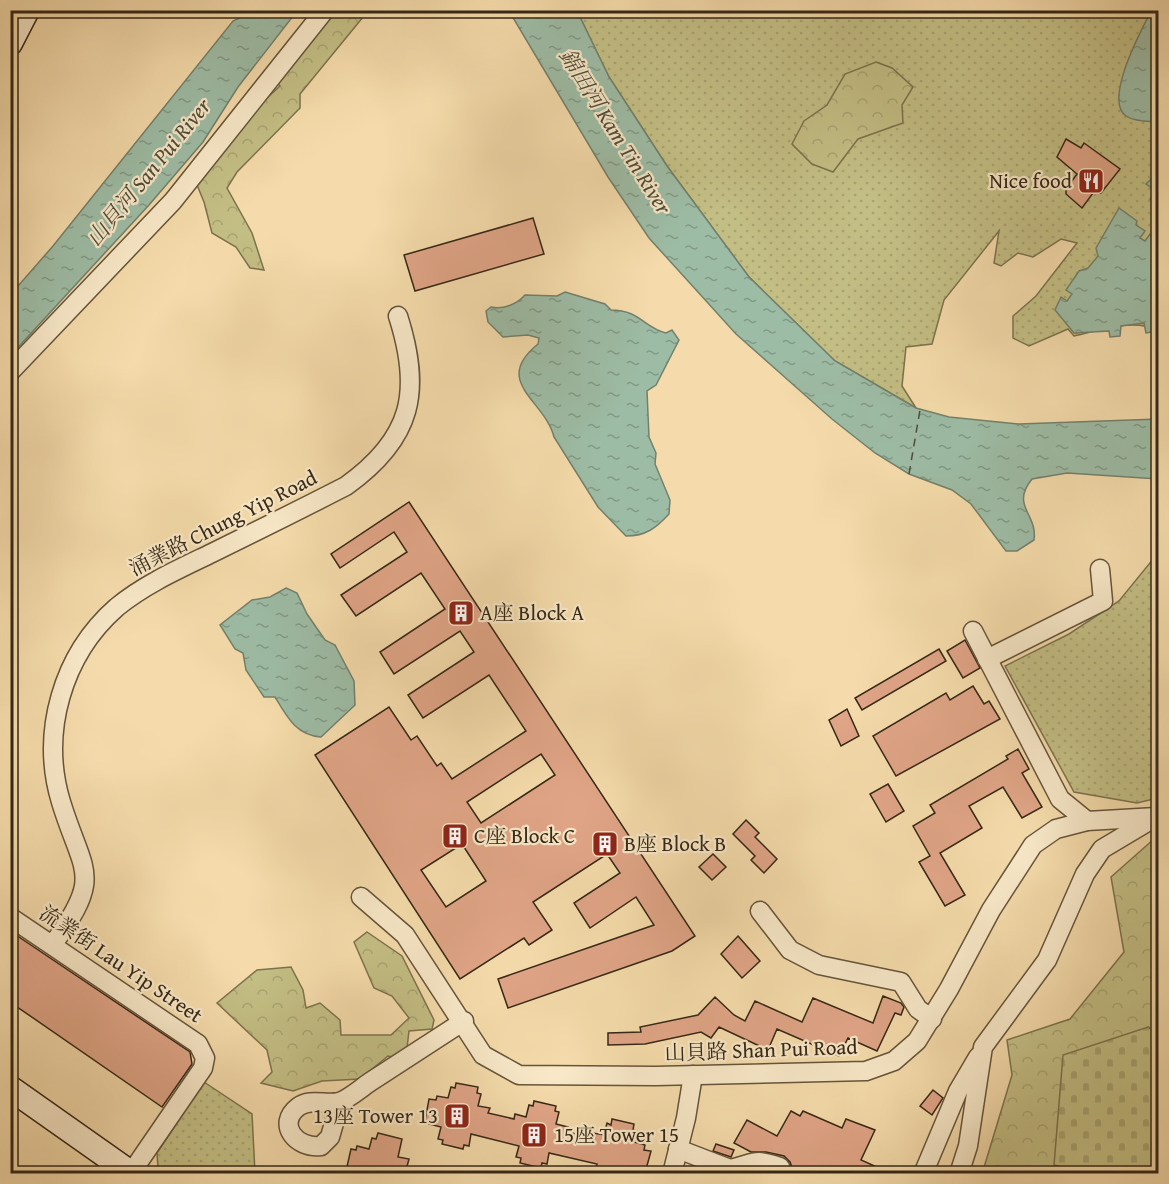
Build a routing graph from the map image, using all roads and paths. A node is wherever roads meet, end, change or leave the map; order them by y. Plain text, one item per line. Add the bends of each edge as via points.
1 (325, 10) edge
2 (20, 15) edge
3 (10, 43) edge
4 (398, 316) dead end
5 (10, 372) edge
6 (1100, 569) dead end
7 (973, 631) dead end
8 (987, 659) junction
9 (1157, 816) edge
10 (1087, 821) junction
11 (361, 897) dead end
12 (760, 912) dead end
13 (10, 918) edge
14 (53, 944) junction
15 (932, 1019) junction
16 (464, 1022) junction
17 (983, 1047) junction
18 (693, 1075) junction
19 (10, 1088) edge
20 (340, 1102) dead end
21 (678, 1149) junction
22 (131, 1173) edge
23 (672, 1173) edge
24 (783, 1173) edge
25 (923, 1173) edge
26 (960, 1173) edge

1 - 5 street via 173,201
2 - 3 street
4 - 14 street, 涌業路 Chung Yip Road via 411,366 410,395 396,434 375,462 346,486 143,589 104,620 78,654 58,706 53,749 57,787 81,854 85,884 77,910
6 - 8 street via 1103,601
7 - 8 street
8 - 10 street via 1060,799
9 - 10 street, 山貝路 Shan Pui Road
9 - 17 street via 1102,849 1085,874 1047,960
10 - 15 street, 山貝路 Shan Pui Road via 1056,830 1033,845 991,910
11 - 16 street, 山貝路 Shan Pui Road via 405,935
12 - 15 street via 790,950 819,965 901,982 918,1009
13 - 14 street, 流業街 Lau Yip Street
14 - 22 street, 流業街 Lau Yip Street via 203,1051 203,1068
15 - 18 street, 山貝路 Shan Pui Road via 917,1041 894,1061 866,1071
16 - 18 street, 山貝路 Shan Pui Road via 483,1055 519,1075
16 - 20 street
17 - 25 street via 958,1091
17 - 26 street via 968,1146
18 - 21 street
19 - 22 street
21 - 23 street
21 - 24 street via 730,1169 760,1161 780,1167

